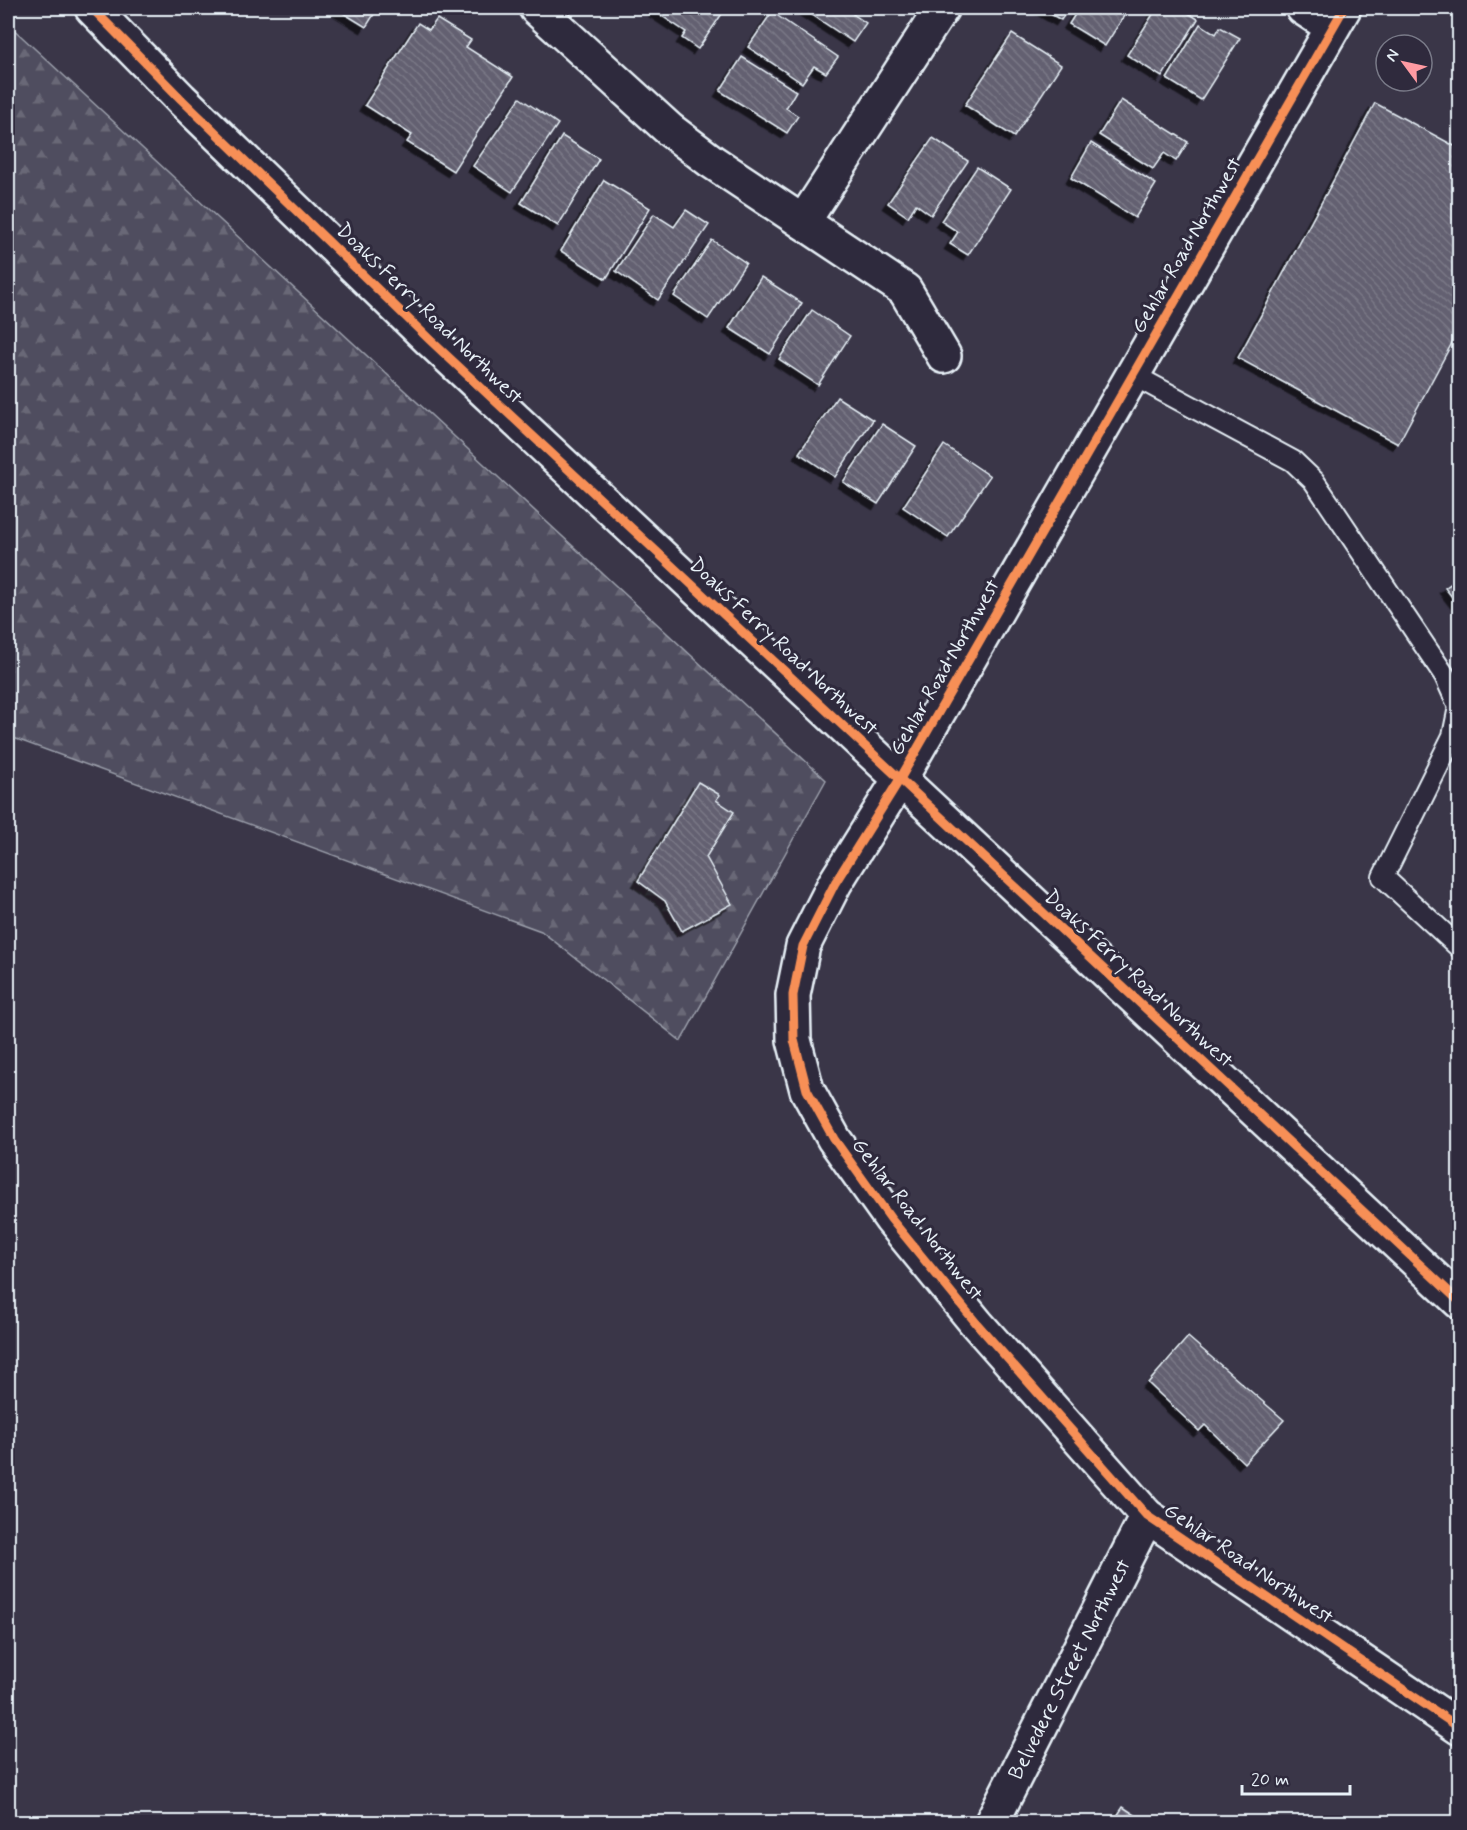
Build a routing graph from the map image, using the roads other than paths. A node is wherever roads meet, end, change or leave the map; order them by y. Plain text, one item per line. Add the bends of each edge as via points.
1 (92, 8) edge
2 (536, 8) edge
3 (942, 8) edge
4 (1303, 8) edge
5 (1338, 17) edge
6 (803, 222) junction
7 (944, 356) dead end
8 (1133, 375) junction
9 (900, 779) junction
10 (1460, 948) edge
11 (1460, 1302) edge
12 (1147, 1516) junction
13 (1460, 1728) edge
14 (992, 1822) edge

1 - 9 street, Doaks Ferry Road Northwest via 430,340
2 - 6 street via 670,130
3 - 6 street
4 - 5 street
5 - 8 street, Gehlar Road Northwest
6 - 7 street via 905,290
8 - 9 street, Gehlar Road Northwest
8 - 10 lane via 1293,461 1314,481 1445,676 1459,707 1454,736 1383,877
9 - 11 street, Doaks Ferry Road Northwest
9 - 12 street, Gehlar Road Northwest via 835,883 803,946 793,995 794,1040 807,1090 834,1138 891,1219 977,1324
12 - 13 street, Gehlar Road Northwest
12 - 14 street, Belvedere Street Northwest

